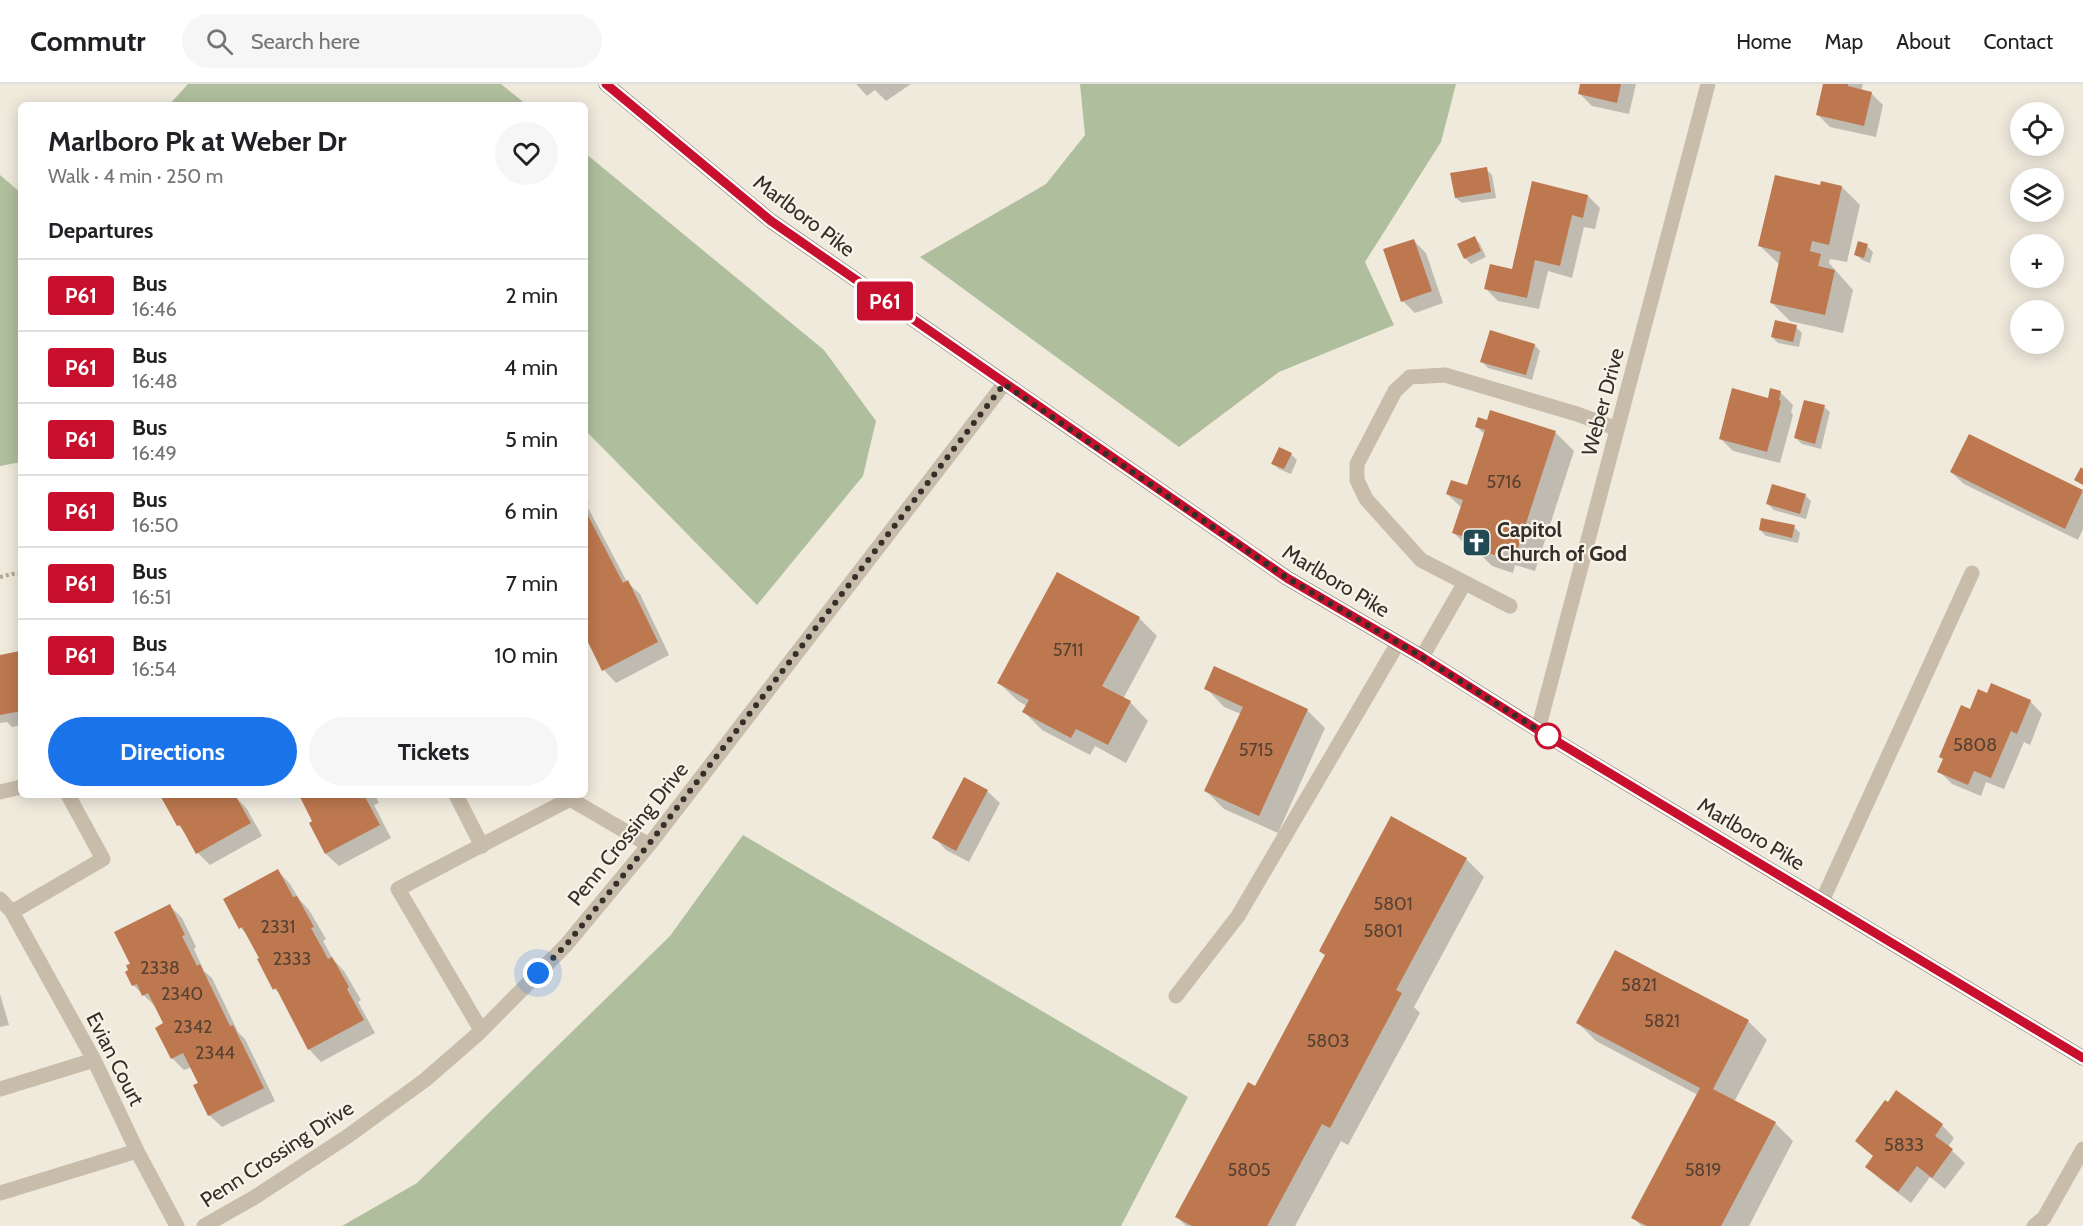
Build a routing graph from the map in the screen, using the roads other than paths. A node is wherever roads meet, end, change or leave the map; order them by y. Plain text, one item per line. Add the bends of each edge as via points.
1 (606, 84) edge
2 (1708, 84) edge
3 (1004, 384) junction
4 (1617, 429) junction
5 (1972, 573) dead end
6 (1464, 584) junction
7 (1510, 606) dead end
8 (1398, 643) junction
9 (1422, 657) junction
10 (1538, 730) junction
11 (18, 788) edge
12 (0, 792) edge
13 (70, 798) edge
14 (458, 798) edge
15 (568, 798) edge
16 (572, 798) edge
17 (649, 844) junction
18 (482, 846) junction
19 (0, 899) edge
20 (1822, 901) junction
21 (12, 912) junction
22 (1176, 996) dead end
23 (482, 1030) junction
24 (2083, 1058) edge
25 (94, 1060) junction
26 (0, 1089) edge
27 (2083, 1149) edge
28 (138, 1151) junction
29 (0, 1193) edge
30 (177, 1226) edge
31 (204, 1226) edge
32 (2034, 1226) edge

1 - 3 main road, Marlboro Pike via 771,221
2 - 4 street, Weber Drive
3 - 8 main road, Marlboro Pike via 1287,578
3 - 17 street, Penn Crossing Drive
4 - 6 street via 1445,375 1410,377 1395,392 1357,464 1357,480 1366,499 1421,560
4 - 10 street, Weber Drive
5 - 20 street
6 - 7 street
6 - 9 street
8 - 9 main road, Marlboro Pike
8 - 22 street via 1238,916
9 - 10 main road, Marlboro Pike
10 - 20 main road, Marlboro Pike
11 - 12 street
13 - 21 street via 103,859
14 - 18 street
15 - 18 street
16 - 17 street
17 - 23 street, Penn Crossing Drive via 566,945
18 - 23 street via 398,889
19 - 21 street, Evian Court
20 - 24 main road, Marlboro Pike
21 - 25 street, Evian Court
23 - 31 street, Penn Crossing Drive via 425,1080 348,1136
25 - 26 street
25 - 28 street, Evian Court
27 - 32 street via 2044,1218
28 - 29 street
28 - 30 street, Evian Court

